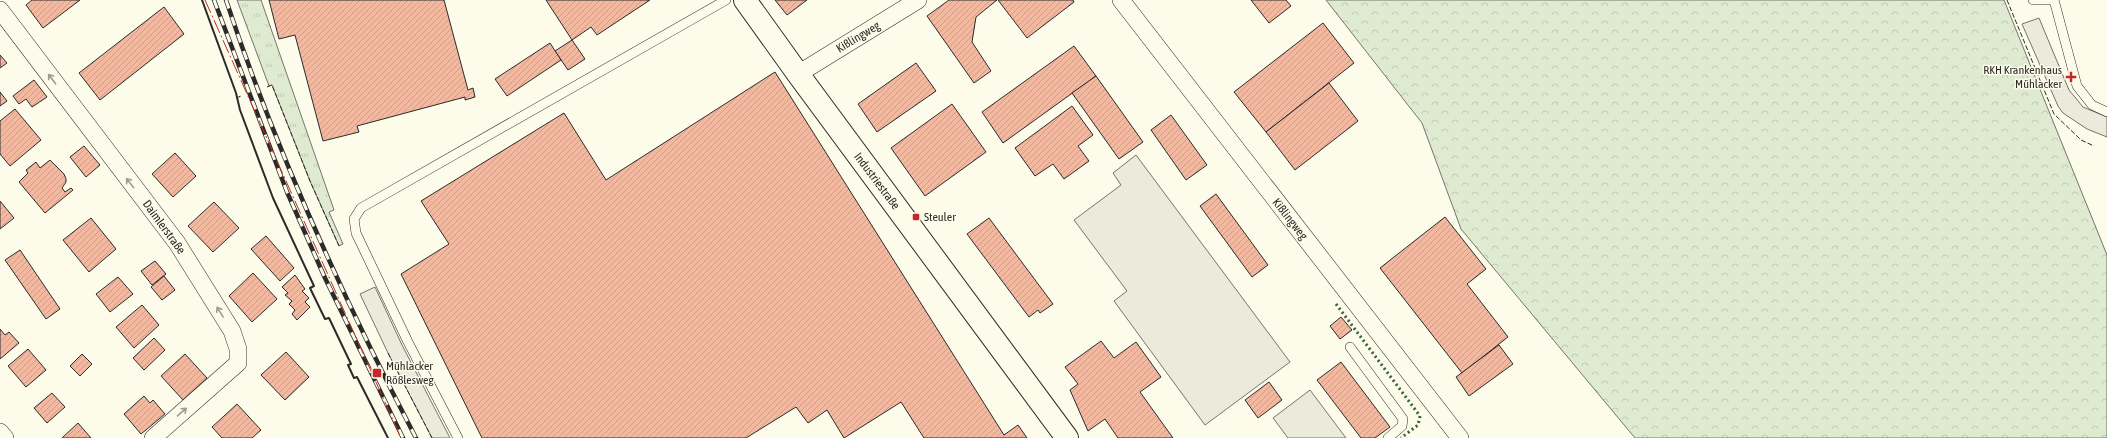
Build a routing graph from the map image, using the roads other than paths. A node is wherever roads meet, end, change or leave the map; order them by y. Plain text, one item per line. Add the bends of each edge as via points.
1 (726, 0) edge
2 (745, 0) edge
3 (918, 0) edge
4 (1121, 0) edge
5 (2033, 0) edge
6 (0, 10) edge
7 (798, 74) junction
8 (2107, 112) edge
9 (1350, 347) dead end
10 (0, 432) edge
11 (5, 438) edge
12 (153, 438) edge
13 (458, 438) edge
14 (1067, 438) edge
15 (1388, 438) edge
16 (1460, 438) edge

1 - 13 lane via 361,208 354,219 356,233 408,342
2 - 7 street, Industriestraße
3 - 7 street, Kißlingweg
4 - 16 street, Kißlingweg
5 - 8 lane via 2054,0 2078,86 2092,105
12 -> 6 street, Daimlerstraße via 238,363 238,349 232,331 177,243
7 - 14 street, Industriestraße
9 - 15 lane via 1403,419 1402,426
10 - 11 street

